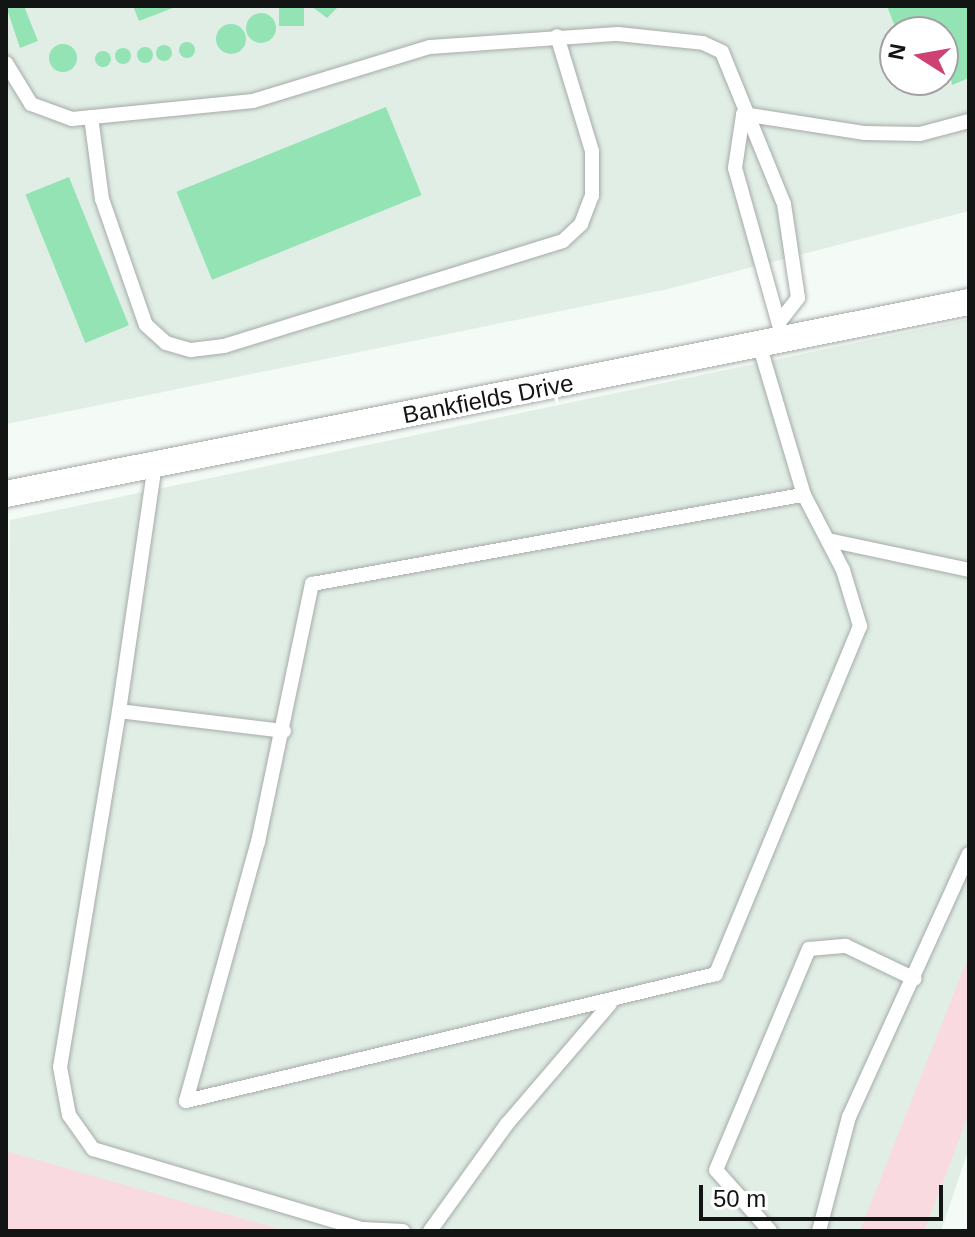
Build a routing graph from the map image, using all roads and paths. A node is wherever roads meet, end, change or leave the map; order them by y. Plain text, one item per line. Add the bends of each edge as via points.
1 (557, 36) junction
2 (6, 63) edge
3 (743, 114) junction
4 (91, 117) junction
5 (969, 121) edge
6 (969, 302) edge
7 (774, 335) junction
8 (155, 465) junction
9 (6, 494) edge
10 (804, 495) junction
11 (828, 540) junction
12 (969, 570) edge
13 (119, 711) junction
14 (284, 731) junction
15 (969, 854) edge
16 (915, 979) junction
17 (610, 1004) junction
18 (403, 1231) edge
19 (430, 1231) edge
20 (770, 1231) edge
21 (819, 1231) edge

1 - 3 lane via 703,43 722,52
1 - 4 lane via 430,47 253,101
1 - 4 lane via 592,151 592,196 581,224 563,241 394,298 224,346 191,350 166,343 146,325 102,199
2 - 4 lane via 46,115
3 - 5 lane via 864,133 920,134
3 - 7 lane via 735,168
3 - 7 lane via 784,204 798,298
6 - 7 street, Bankfields Drive
7 - 8 street, Bankfields Drive
7 - 10 lane
8 - 9 street, Bankfields Drive
8 - 13 lane
10 - 11 lane
10 - 14 lane via 312,584
11 - 12 lane
11 - 17 lane via 860,626 716,974
13 - 14 lane
13 - 18 lane via 60,1067 69,1115 93,1149 362,1229
14 - 17 lane via 186,1101
15 - 16 lane
16 - 20 lane via 846,946 809,949 716,1170
16 - 21 lane via 849,1117
17 - 19 lane via 507,1124

